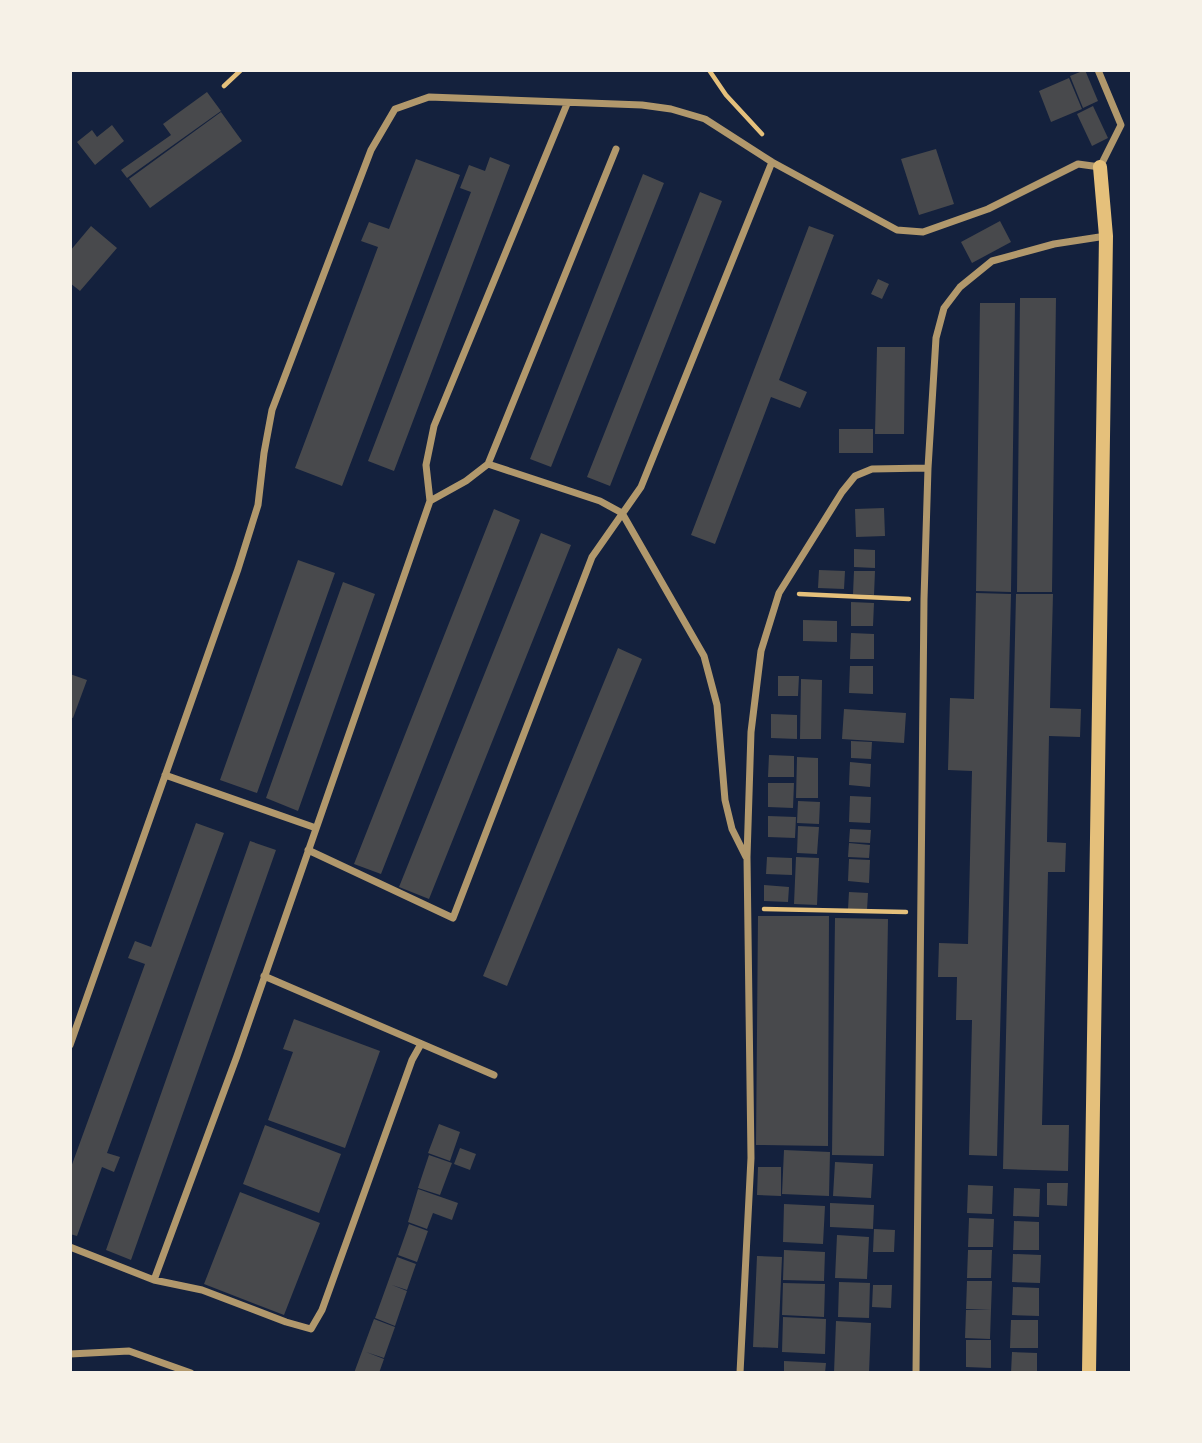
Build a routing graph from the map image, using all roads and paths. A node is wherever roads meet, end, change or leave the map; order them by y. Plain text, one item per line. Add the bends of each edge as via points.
1 (240, 70) edge
2 (709, 70) edge
3 (1098, 70) edge
4 (224, 86) dead end
5 (567, 104) junction
6 (617, 149) dead end
7 (772, 162) junction
8 (1100, 167) junction
9 (1106, 236) junction
10 (488, 464) junction
11 (928, 468) junction
12 (430, 501) junction
13 (622, 513) junction
14 (779, 593) junction
15 (924, 599) junction
16 (165, 775) junction
17 (316, 828) junction
18 (308, 850) junction
19 (747, 857) junction
20 (748, 909) junction
21 (921, 912) junction
22 (264, 976) junction
23 (421, 1044) junction
24 (70, 1045) edge
25 (494, 1075) dead end
26 (70, 1247) edge
27 (154, 1280) junction
28 (70, 1354) edge
29 (191, 1373) edge
30 (740, 1373) edge
31 (916, 1373) edge
32 (1090, 1373) edge

1 - 4 path
2 - 7 path via 761,132
3 - 8 street via 1121,125
5 - 7 street via 642,104 671,109 705,119
5 - 12 street via 434,426 426,465
5 - 16 street via 429,97 395,109 371,150 272,410 258,505
6 - 10 street
7 - 8 street via 897,230 923,232 988,209 1078,164
7 - 13 street via 641,486
8 - 9 main road
9 - 11 street via 992,261 944,308 936,338
9 - 32 main road
10 - 12 street
10 - 13 street via 600,501
11 - 14 street via 872,469 855,476
11 - 15 street
12 - 17 street
13 - 18 street via 592,557 453,918
13 - 19 street via 704,656 717,705 725,800 732,829
14 - 15 path
14 - 19 street via 761,651 751,732
15 - 21 street
16 - 17 street
16 - 24 street
17 - 18 street
18 - 22 street
19 - 20 street
20 - 21 path
20 - 30 street via 751,1158
21 - 31 street
22 - 23 street
22 - 27 street
23 - 25 street
23 - 27 street via 311,1329 202,1290
26 - 27 street
28 - 29 street via 129,1351

